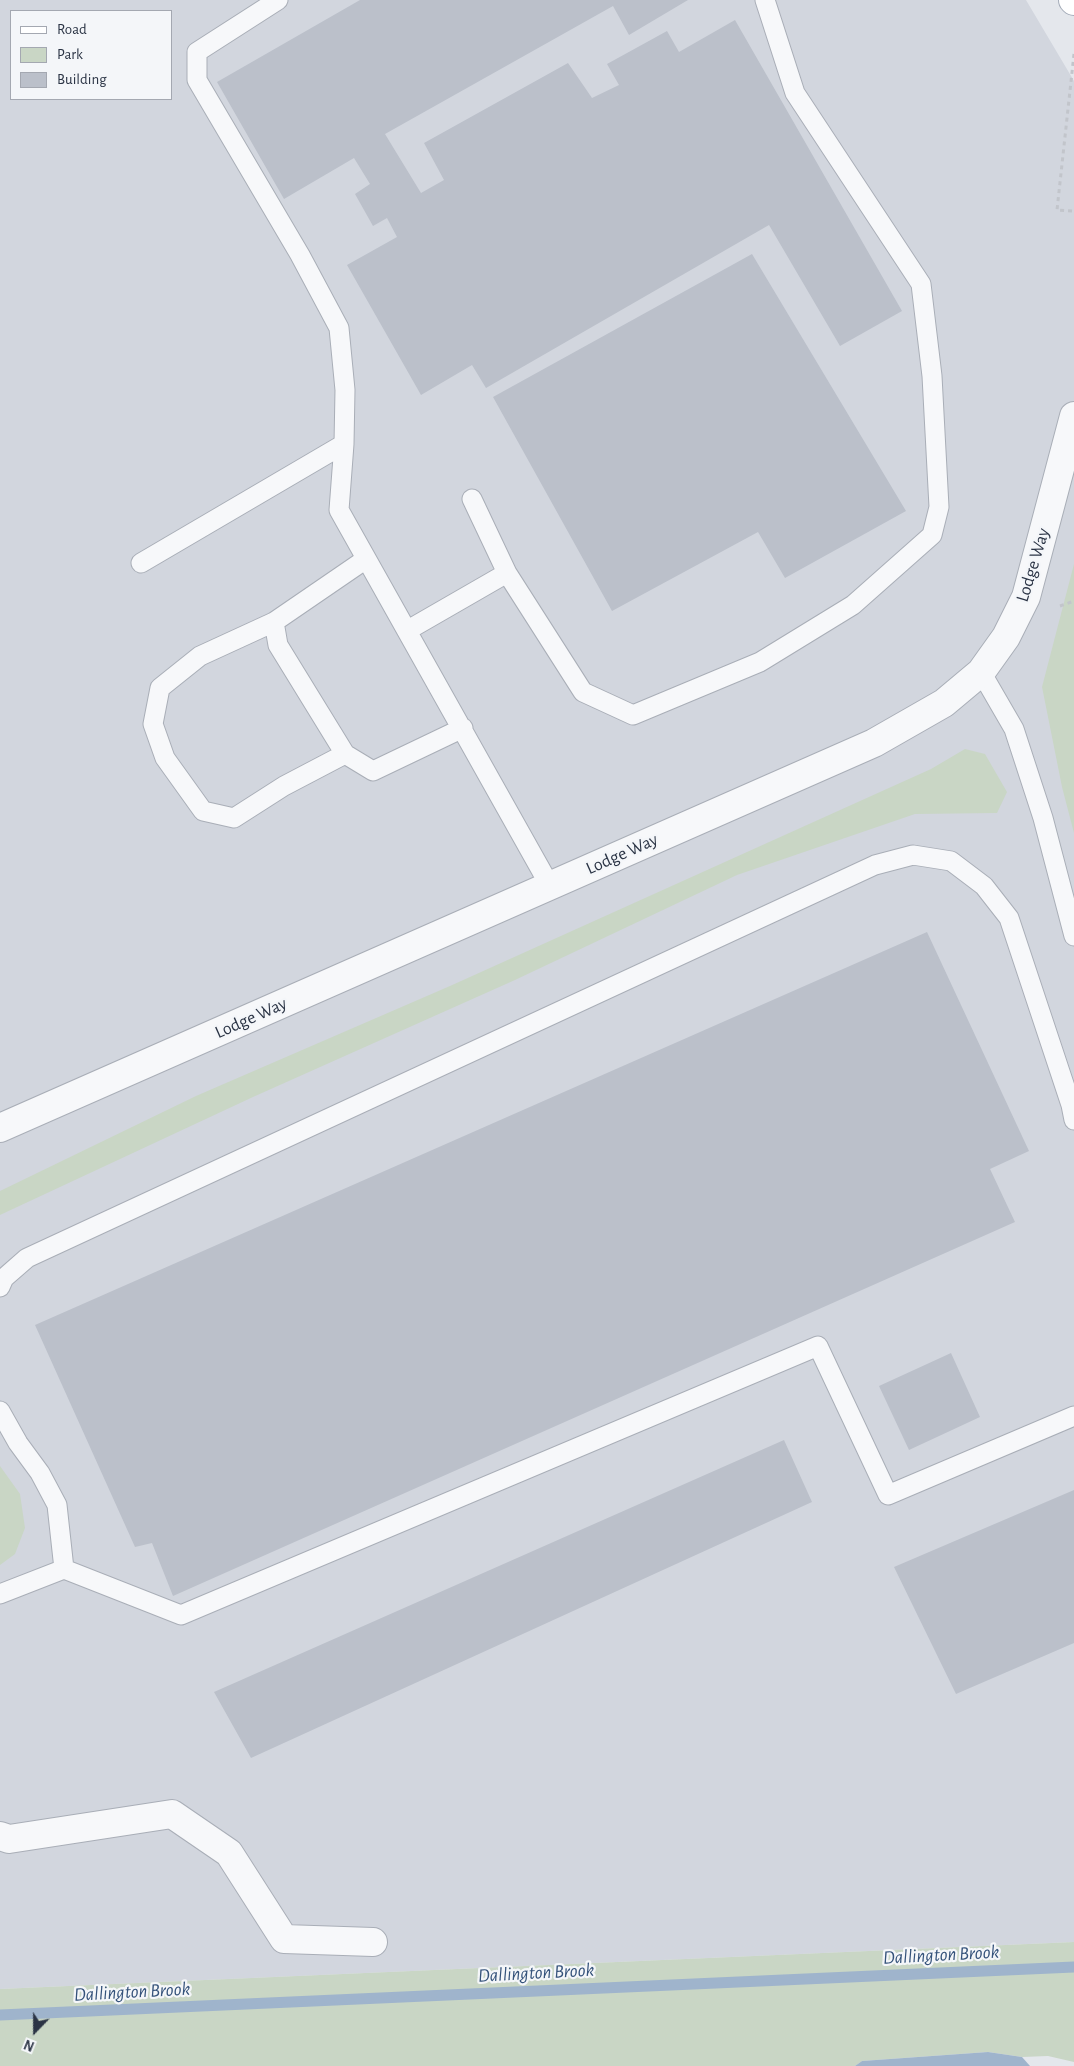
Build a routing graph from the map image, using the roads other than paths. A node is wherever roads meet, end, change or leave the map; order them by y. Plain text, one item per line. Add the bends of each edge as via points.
1 (278, 0) edge
2 (765, 0) edge
3 (1074, 416) edge
4 (344, 444) junction
5 (472, 500) dead end
6 (366, 559) junction
7 (141, 563) dead end
8 (508, 573) junction
9 (274, 622) junction
10 (408, 630) junction
11 (981, 672) junction
12 (462, 728) junction
13 (345, 754) junction
14 (550, 886) junction
15 (1074, 936) edge
16 (1074, 1120) edge
17 (0, 1128) edge
18 (0, 1287) edge
19 (0, 1411) edge
20 (1074, 1416) edge
21 (64, 1569) junction
22 (0, 1594) edge
23 (0, 1836) edge
24 (373, 1942) dead end

1 - 4 lane via 197,52 197,80 339,328 345,390
2 - 8 lane via 795,93 921,284 932,376 939,507 932,535 853,604 760,662 633,715 583,692
3 - 11 street, Lodge Way via 1026,597 1006,636
4 - 6 lane via 339,510
4 - 7 lane
5 - 8 lane
6 - 9 lane
6 - 10 lane
8 - 10 lane
9 - 13 lane via 278,645
9 - 13 lane via 200,656 160,688 153,724 165,758 203,811 234,818 284,786
10 - 12 lane
11 - 14 street, Lodge Way via 944,703 874,743
11 - 15 lane via 1014,729
12 - 13 lane via 373,771
12 - 14 lane
14 - 17 street, Lodge Way
16 - 18 lane via 1009,918 984,886 951,861 913,855 875,865 27,1258 4,1278
19 - 21 lane via 57,1505
20 - 21 lane via 888,1494 818,1346 181,1615
21 - 22 lane
23 - 24 street via 9,1839 172,1814 229,1852 284,1939

